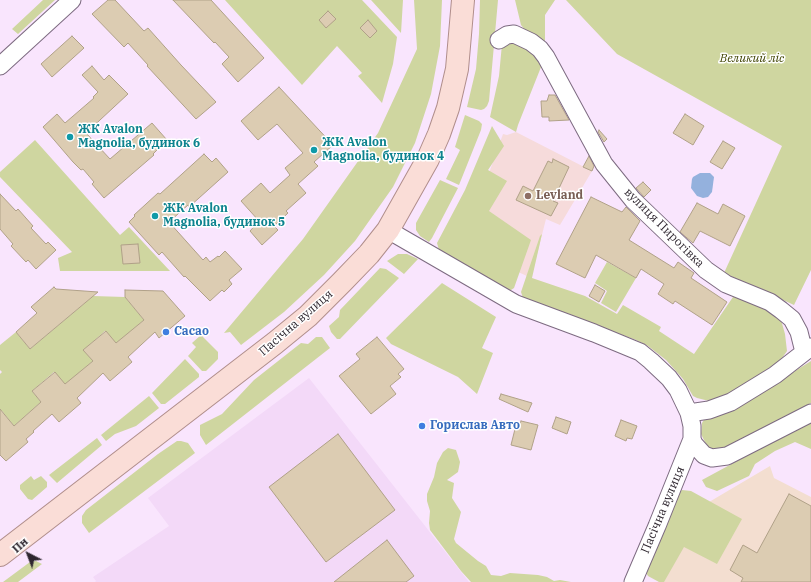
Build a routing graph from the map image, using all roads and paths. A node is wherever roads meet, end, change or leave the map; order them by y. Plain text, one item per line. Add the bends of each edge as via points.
1 (72, 0) edge
2 (463, 0) edge
3 (499, 40) dead end
4 (0, 66) edge
5 (388, 230) junction
6 (807, 349) edge
7 (811, 413) edge
8 (689, 414) junction
9 (692, 439) junction
10 (0, 555) edge
11 (632, 582) edge

1 - 4 street
2 - 5 main road, Пасічна вулиця via 457,68 448,108 428,159
3 - 6 street, вулиця Пирогівка via 507,34 514,34 540,49 604,164 633,200 706,270 726,284 770,302 792,319
5 - 8 street via 516,304 640,352 670,378 684,400
5 - 10 main road, Пасічна вулиця via 369,254 308,316
6 - 8 street, вулиця Пирогівка via 775,375 731,402
7 - 9 street via 727,456 712,458 704,455
8 - 9 street
9 - 11 street, Пасічна вулиця

